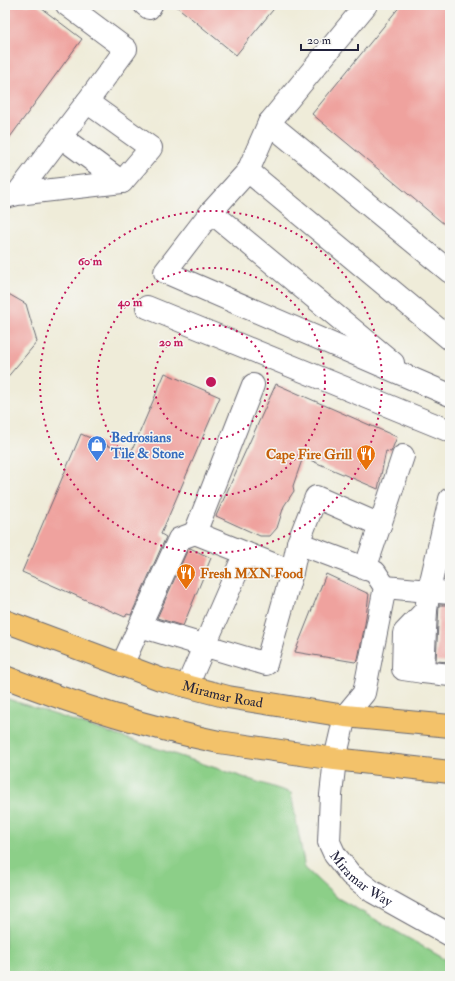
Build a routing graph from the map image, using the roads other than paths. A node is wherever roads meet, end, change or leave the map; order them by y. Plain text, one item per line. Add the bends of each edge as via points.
1 (67, 5) edge
2 (144, 5) edge
3 (151, 5) edge
4 (366, 5) edge
5 (87, 102) junction
6 (269, 123) junction
7 (61, 137) junction
8 (248, 171) junction
9 (122, 182) junction
10 (11, 195) edge
11 (210, 212) junction
12 (450, 272) edge
13 (147, 307) dead end
14 (450, 339) edge
15 (413, 379) junction
16 (253, 385) dead end
17 (450, 396) edge
18 (450, 431) edge
19 (403, 456) dead end
20 (450, 499) edge
21 (380, 525) junction
22 (195, 533) junction
23 (298, 543) junction
24 (245, 553) junction
25 (365, 569) junction
26 (292, 572) junction
27 (385, 587) junction
28 (435, 598) edge
29 (5, 621) edge
30 (140, 626) junction
31 (206, 646) junction
32 (122, 665) junction
33 (450, 675) edge
34 (5, 677) edge
35 (187, 686) junction
36 (345, 716) junction
37 (450, 726) edge
38 (335, 759) junction
39 (450, 772) edge
40 (450, 935) edge

1 - 5 street via 126,49
2 - 3 street via 149,8
4 - 6 street
5 - 7 street
5 - 9 street via 151,148
6 - 8 street
6 - 12 street
7 - 9 street
7 - 10 street
8 - 11 street
8 - 14 street
9 - 10 street
11 - 15 street
11 - 15 street via 165,272
13 - 18 street
15 - 17 street
16 - 22 street
19 - 21 street
20 - 28 street
21 - 23 street via 316,497
21 - 25 street
22 - 24 street
22 - 30 street via 179,539
23 - 25 street
23 - 26 street
24 - 26 street
24 - 31 street
25 - 27 street via 375,572
26 - 31 street via 266,664
27 - 28 street
27 - 36 street via 364,693
28 - 33 street via 404,633 403,669
29 - 32 main road, Miramar Road
30 - 31 street
30 - 32 street
31 - 35 street
32 - 35 main road, Miramar Road
34 - 38 main road via 113,714 201,738
35 - 36 main road, Miramar Road via 228,697
36 - 37 main road, Miramar Road
36 - 38 street, Miramar Way
38 - 39 main road
38 - 40 street, Miramar Way via 329,831 329,842 335,855 351,875 373,892

